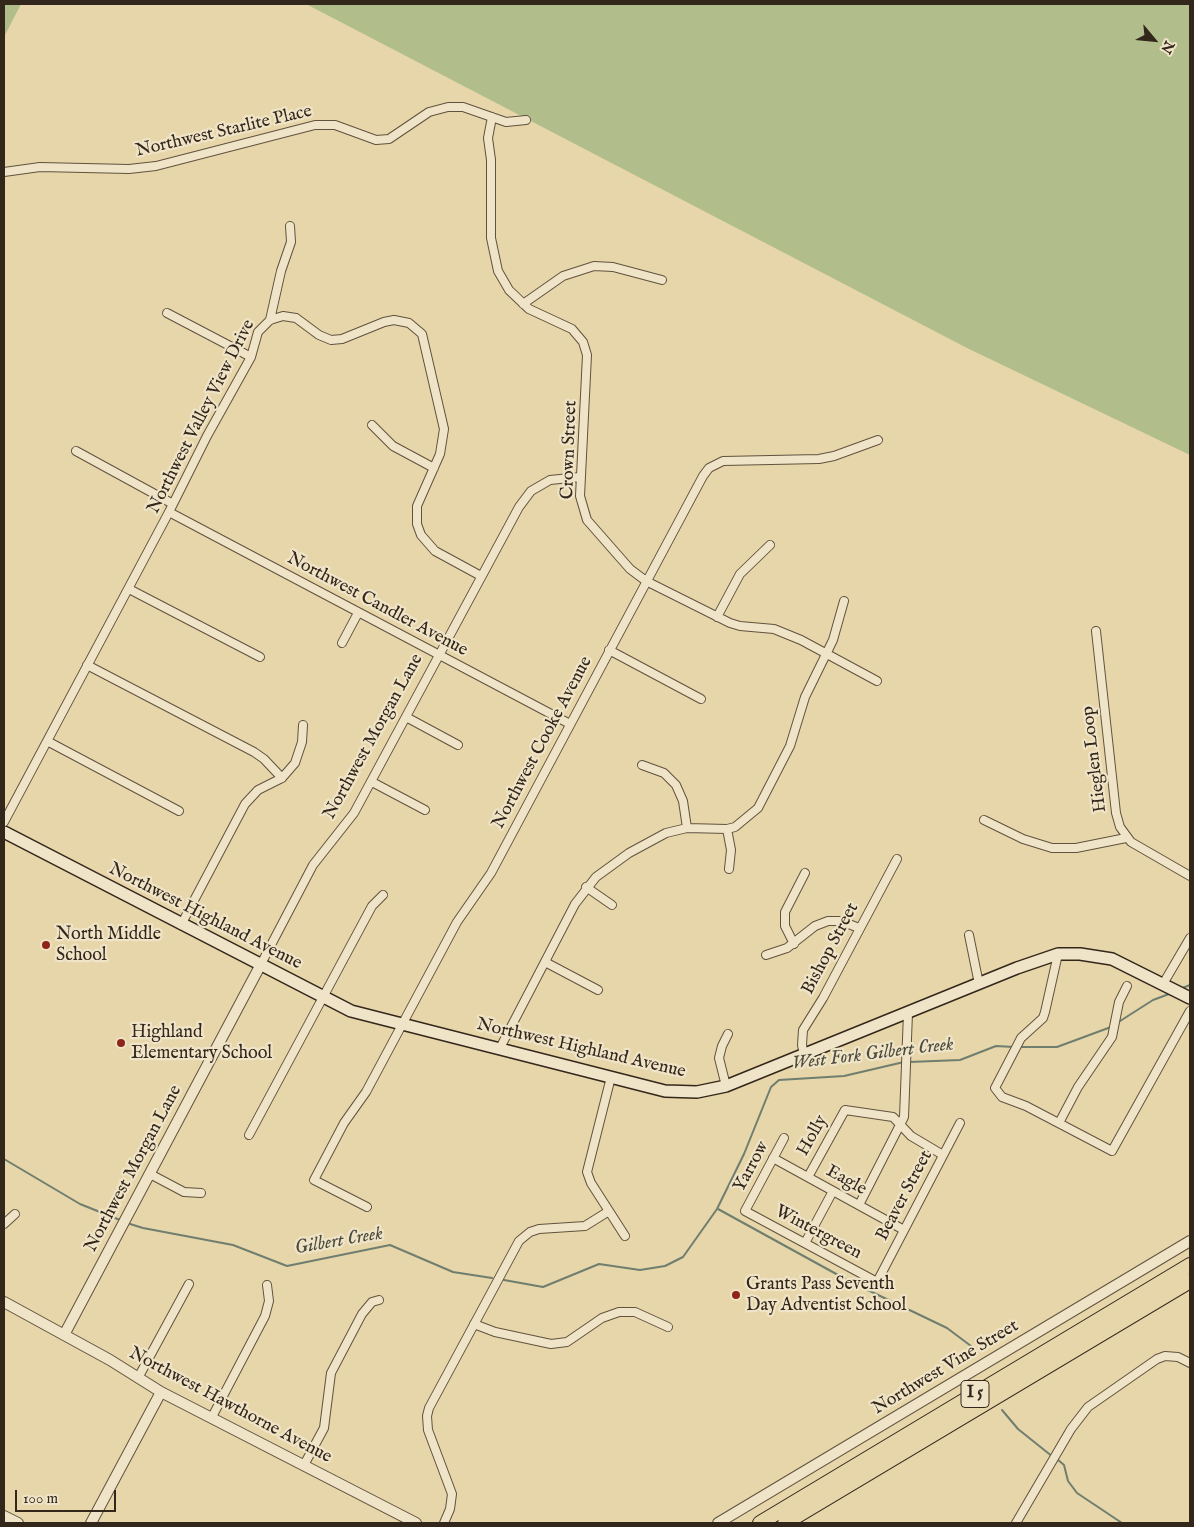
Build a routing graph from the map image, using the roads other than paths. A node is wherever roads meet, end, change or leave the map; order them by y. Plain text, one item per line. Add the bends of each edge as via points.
1 (492, 116) junction
2 (526, 120) dead end
3 (4, 172) edge
4 (290, 226) dead end
5 (662, 280) dead end
6 (523, 304) junction
7 (167, 313) dead end
8 (270, 320) junction
9 (251, 357) junction
10 (372, 424) dead end
11 (878, 440) dead end
12 (76, 451) dead end
13 (434, 468) junction
14 (580, 477) junction
15 (173, 504) junction
16 (169, 512) junction
17 (770, 544) dead end
18 (481, 576) junction
19 (646, 581) junction
20 (129, 589) junction
21 (844, 601) dead end
22 (358, 613) junction
23 (717, 617) junction
24 (1096, 631) dead end
25 (342, 643) dead end
26 (609, 650) junction
27 (827, 653) junction
28 (439, 655) junction
29 (260, 657) dead end
30 (87, 665) junction
31 (877, 681) dead end
32 (701, 699) dead end
33 (406, 717) junction
34 (570, 724) junction
35 (303, 725) dead end
36 (47, 741) junction
37 (458, 745) dead end
38 (642, 765) dead end
39 (282, 778) junction
40 (372, 782) junction
41 (425, 810) dead end
42 (179, 811) dead end
43 (984, 820) dead end
44 (4, 822) edge
45 (687, 828) junction
46 (727, 829) junction
47 (4, 832) edge
48 (1126, 838) junction
49 (897, 859) dead end
50 (729, 869) dead end
51 (805, 873) dead end
52 (1190, 876) edge
53 (586, 887) junction
54 (383, 895) dead end
55 (612, 905) dead end
56 (182, 925) junction
57 (859, 928) junction
58 (969, 935) dead end
59 (1190, 938) edge
60 (794, 944) junction
61 (1058, 954) junction
62 (766, 955) dead end
63 (545, 962) junction
64 (260, 966) junction
65 (979, 984) junction
66 (1163, 984) junction
67 (1127, 986) dead end
68 (598, 990) dead end
69 (323, 998) junction
70 (1190, 998) edge
71 (1190, 1012) edge
72 (908, 1013) junction
73 (402, 1025) junction
74 (728, 1034) dead end
75 (500, 1048) junction
76 (804, 1055) junction
77 (611, 1077) junction
78 (726, 1086) junction
79 (960, 1123) dead end
80 (1059, 1123) junction
81 (901, 1125) junction
82 (249, 1136) dead end
83 (784, 1138) dead end
84 (943, 1155) junction
85 (773, 1158) junction
86 (150, 1174) junction
87 (808, 1177) junction
88 (833, 1191) junction
89 (201, 1193) dead end
90 (858, 1205) junction
91 (367, 1208) dead end
92 (609, 1210) junction
93 (745, 1211) joint
94 (15, 1214) dead end
95 (4, 1224) edge
96 (904, 1230) junction
97 (625, 1236) dead end
98 (1190, 1241) edge
99 (805, 1243) junction
100 (1190, 1265) edge
101 (1190, 1281) edge
102 (877, 1282) joint
103 (189, 1284) dead end
104 (267, 1285) dead end
105 (379, 1300) dead end
106 (4, 1302) edge
107 (474, 1324) junction
108 (668, 1327) dead end
109 (64, 1335) junction
110 (1190, 1363) edge
111 (138, 1378) junction
112 (161, 1392) junction
113 (212, 1416) junction
114 (304, 1465) junction
115 (4, 1516) edge
116 (18, 1523) edge
117 (91, 1523) edge
118 (416, 1523) edge
119 (444, 1523) edge
120 (718, 1523) edge
121 (760, 1523) edge
122 (785, 1523) edge
123 (1016, 1523) edge

1 - 2 street, Northwest Starlite Place via 506,122
1 - 3 street, Northwest Starlite Place via 463,107 448,107 429,112 389,140 376,140 335,125 315,125 156,166 129,169 40,167
1 - 6 street, Crown Street via 488,138 492,249 504,282
4 - 8 street via 291,242
5 - 6 street via 613,267 594,266 563,276
6 - 14 street, Crown Street via 572,330 586,349 588,379
7 - 9 street
8 - 9 street, Northwest Valley View Drive via 258,332
8 - 13 street, Northwest Valley View Drive via 283,316 296,318 319,335 336,341 384,322 402,321 416,328 425,343 444,429
9 - 15 street, Northwest Valley View Drive
10 - 13 street via 393,446
11 - 19 street, Northwest Cooke Avenue via 834,456 731,460 716,464 703,476
12 - 15 street
13 - 18 street, Northwest Valley View Drive via 417,506 421,535 435,551
14 - 18 street, Northwest Morgan Lane via 550,480 531,491
14 - 19 street, Crown Street via 580,496 587,520 630,569
15 - 16 street, Northwest Valley View Drive
16 - 20 street, Northwest Valley View Drive
16 - 22 street, Northwest Candler Avenue
17 - 23 street via 740,574
18 - 28 street, Northwest Morgan Lane
19 - 23 street, Crown Street
19 - 26 street, Northwest Cooke Avenue
20 - 29 street
20 - 30 street, Northwest Valley View Drive
21 - 27 street
22 - 25 street
22 - 28 street, Northwest Candler Avenue
23 - 27 street, Crown Street via 740,626 784,633
24 - 48 street, Hieglen Loop via 1116,813
26 - 32 street
26 - 34 street, Northwest Cooke Avenue
27 - 31 street, Crown Street
27 - 46 street via 805,696 790,746 766,795 750,816
28 - 33 street, Northwest Morgan Lane
28 - 34 street, Northwest Candler Avenue
30 - 36 street, Northwest Valley View Drive
30 - 39 street via 254,752
33 - 37 street
33 - 40 street, Northwest Morgan Lane
34 - 73 street, Northwest Cooke Avenue via 490,873 456,922
35 - 39 street via 299,755
36 - 42 street
36 - 44 street, Northwest Valley View Drive
38 - 45 street via 664,773 676,786 683,801
39 - 56 street via 258,790 245,804
40 - 41 street
40 - 64 street, Northwest Morgan Lane via 350,821 313,865
43 - 48 street via 1023,839 1052,848 1076,848
45 - 46 street
45 - 53 street via 656,838 608,866
46 - 50 street via 731,850
47 - 56 main road, Northwest Highland Avenue
48 - 52 street
49 - 57 street, Bishop Street
51 - 60 street via 785,912 785,926
53 - 55 street
53 - 63 street
54 - 69 street via 372,906
56 - 64 main road, Northwest Highland Avenue
57 - 60 street via 828,920 815,926
57 - 76 street, Bishop Street via 803,1030
58 - 65 street
59 - 66 street
60 - 62 street
61 - 65 main road, Northwest Highland Avenue via 1032,961
61 - 66 main road, Northwest Highland Avenue via 1103,956
61 - 80 street via 1045,1012 1021,1038 995,1088 1002,1097
63 - 68 street
63 - 75 street
64 - 69 main road, Northwest Highland Avenue
64 - 86 street, Northwest Morgan Lane
65 - 72 main road, Northwest Highland Avenue
66 - 70 main road, Northwest Highland Avenue
67 - 80 street via 1119,1002 1112,1037 1078,1087
69 - 73 main road, Northwest Highland Avenue via 351,1012
69 - 82 street
71 - 80 street via 1112,1152
72 - 76 main road, Northwest Highland Avenue
72 - 81 street via 905,1106
73 - 75 main road, Northwest Highland Avenue
73 - 91 street, Northwest Cooke Avenue via 314,1180
74 - 78 street via 719,1058
75 - 77 main road, Northwest Highland Avenue
76 - 78 main road, Northwest Highland Avenue
77 - 78 main road, Northwest Highland Avenue via 674,1092 697,1092
77 - 92 street via 588,1172 591,1183
79 - 84 street, Beaver Street
81 - 84 street via 911,1136
81 - 87 street, Holly via 889,1116 845,1110
81 - 90 street
83 - 85 street, Yarrow
84 - 96 street, Beaver Street
85 - 87 street, Eagle
85 - 93 street, Yarrow
86 - 89 street via 184,1192
86 - 109 street, Northwest Morgan Lane
87 - 88 street, Eagle
88 - 90 street, Eagle
88 - 99 street
90 - 96 street, Eagle
92 - 97 street
92 - 107 street via 585,1226 538,1229 523,1236
93 - 99 street, Wintergreen
94 - 95 street
96 - 102 street, Beaver Street
98 - 120 street, Northwest Vine Street
99 - 102 street, Wintergreen
100 - 121 highway, I 5
101 - 122 highway, I 5
103 - 111 street
104 - 113 street via 269,1301 265,1316
105 - 114 street via 372,1302 362,1314 331,1373 324,1428
106 - 109 street, Northwest Hawthorne Avenue
107 - 108 street via 551,1344 567,1342 602,1318 619,1312 635,1312
107 - 119 street via 427,1416 428,1430 452,1494
109 - 111 street, Northwest Hawthorne Avenue
110 - 123 street via 1165,1356 1157,1359 1088,1408 1071,1429
111 - 112 street, Northwest Hawthorne Avenue
112 - 113 street, Northwest Hawthorne Avenue
112 - 117 street
113 - 114 street, Northwest Hawthorne Avenue
114 - 118 street, Northwest Hawthorne Avenue
115 - 116 street

